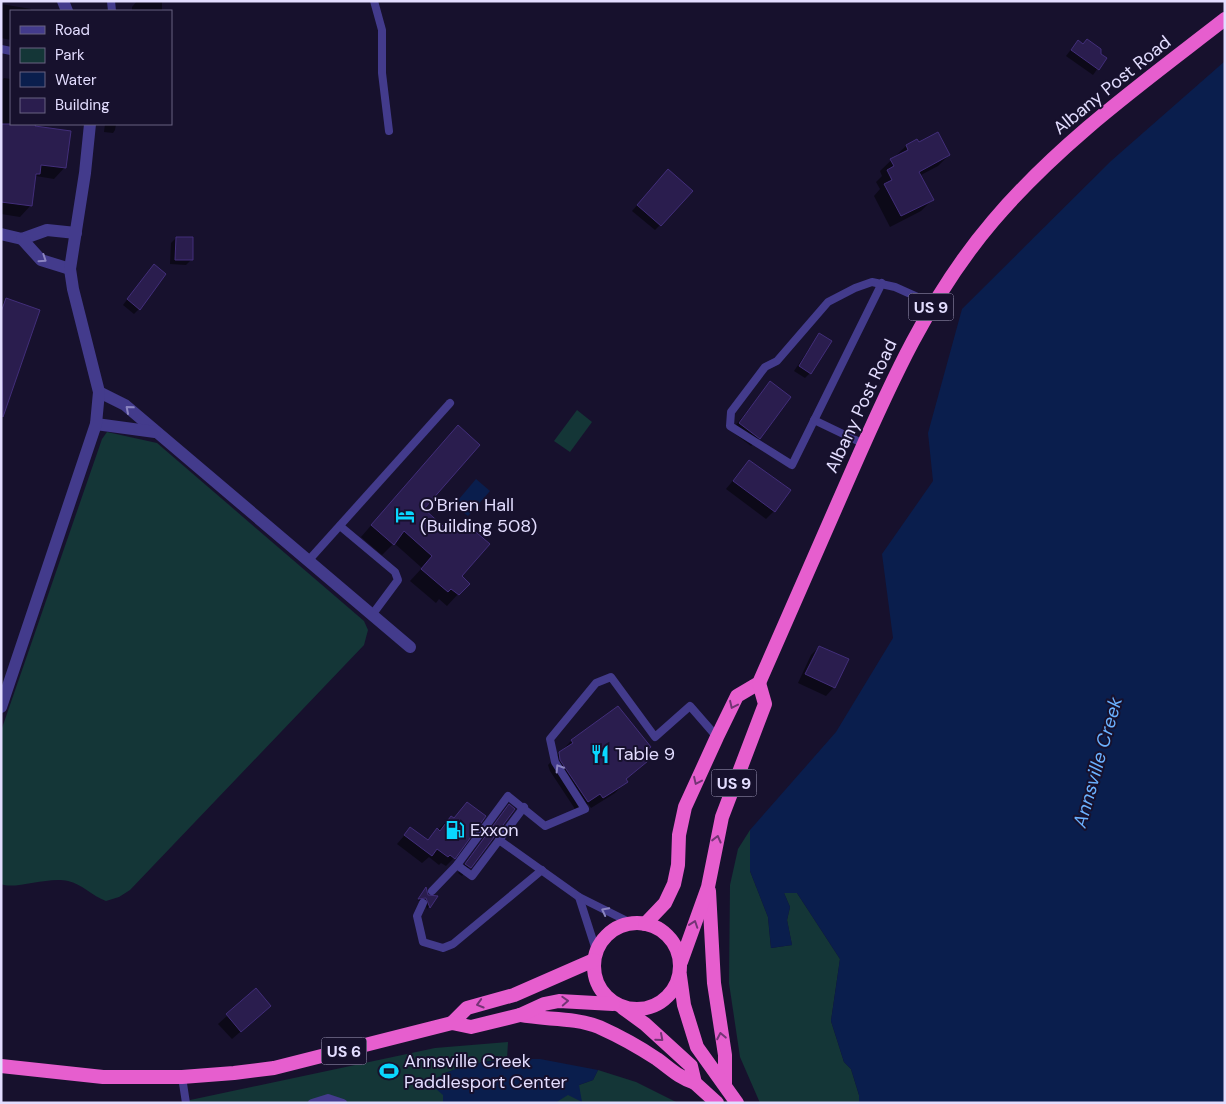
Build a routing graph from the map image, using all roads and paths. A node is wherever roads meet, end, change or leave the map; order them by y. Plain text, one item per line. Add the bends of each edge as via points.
1 (374, 1) edge
2 (1225, 19) edge
3 (90, 125) edge
4 (390, 131) dead end
5 (76, 233) junction
6 (1, 234) edge
7 (22, 239) junction
8 (70, 269) junction
9 (882, 283) junction
10 (933, 304) junction
11 (99, 392) junction
12 (450, 403) dead end
13 (814, 420) junction
14 (96, 424) junction
15 (155, 432) junction
16 (864, 444) junction
17 (340, 526) junction
18 (308, 561) junction
19 (372, 615) junction
20 (410, 647) dead end
21 (759, 683) junction
22 (1, 707) edge
23 (717, 737) junction
24 (524, 807) junction
25 (498, 840) junction
26 (457, 865) junction
27 (542, 870) junction
28 (708, 887) junction
29 (432, 891) dead end
30 (579, 897) junction
31 (423, 903) dead end
32 (638, 924) junction
33 (595, 955) junction
34 (680, 969) junction
35 (618, 1006) junction
36 (520, 1015) junction
37 (452, 1023) junction
38 (1, 1066) edge
39 (182, 1077) junction
40 (695, 1083) junction
41 (725, 1084) junction
42 (186, 1103) edge
43 (312, 1103) edge
44 (343, 1103) edge
45 (717, 1103) edge
46 (736, 1103) edge

1 - 4 lane via 382,30 382,72
2 - 10 highway, Albany Post Road / US 9 via 1104,114 1047,164 992,221
3 - 5 street
5 - 7 street via 47,230
5 - 8 street
6 - 7 street
7 -> 8 street via 41,260
8 - 11 street via 72,289
9 - 10 lane
9 - 13 lane
9 - 13 lane via 872,282 828,302 777,361 764,367 731,412 730,426 792,465
10 - 16 highway, Albany Post Road / US 9 via 898,367
11 - 14 street
15 -> 11 street via 125,405
12 - 17 lane
13 - 16 lane
14 - 15 street
14 - 22 street
15 - 18 street
16 - 21 highway, Albany Post Road / US 9
17 - 18 lane
17 - 19 lane via 395,572 398,580
18 - 19 street
19 - 20 street
21 -> 23 highway, US 9 via 737,696
28 -> 21 highway, US 9 via 722,817 765,704
24 -> 23 lane via 545,826 585,809 555,762 550,739 596,683 611,676 655,737 690,706
23 -> 32 highway, US 9 via 685,807 674,884 665,903
24 - 25 lane
24 - 26 lane via 508,796
25 - 26 lane via 472,876
25 - 27 lane
26 - 29 lane
27 - 30 lane
27 - 31 lane via 453,944 443,948 423,942 416,916
34 -> 28 highway
41 -> 28 highway via 725,1055 713,975
32 -> 30 lane
30 - 33 lane
32 - 33 highway, US 9 via 618,927 607,935
32 - 34 highway via 658,929 668,937 676,948
33 - 35 highway, US 6 via 594,975 598,989
33 -> 37 highway, US 6 via 514,995 467,1008
34 - 35 highway via 674,988 664,1000 637,1010
34 - 41 highway via 684,1005 698,1047
36 -> 35 highway, US 6 via 560,1001
35 -> 40 highway, US 6 via 645,1024 691,1066
36 - 37 highway, US 6 via 471,1027
36 - 40 highway, US 6 via 596,1026 658,1059 680,1078
37 - 39 highway, US 6 via 274,1068
38 - 39 highway, US 6 via 103,1077
39 - 42 lane
40 - 45 highway, US 6
41 - 46 highway
43 - 44 lane via 328,1098

